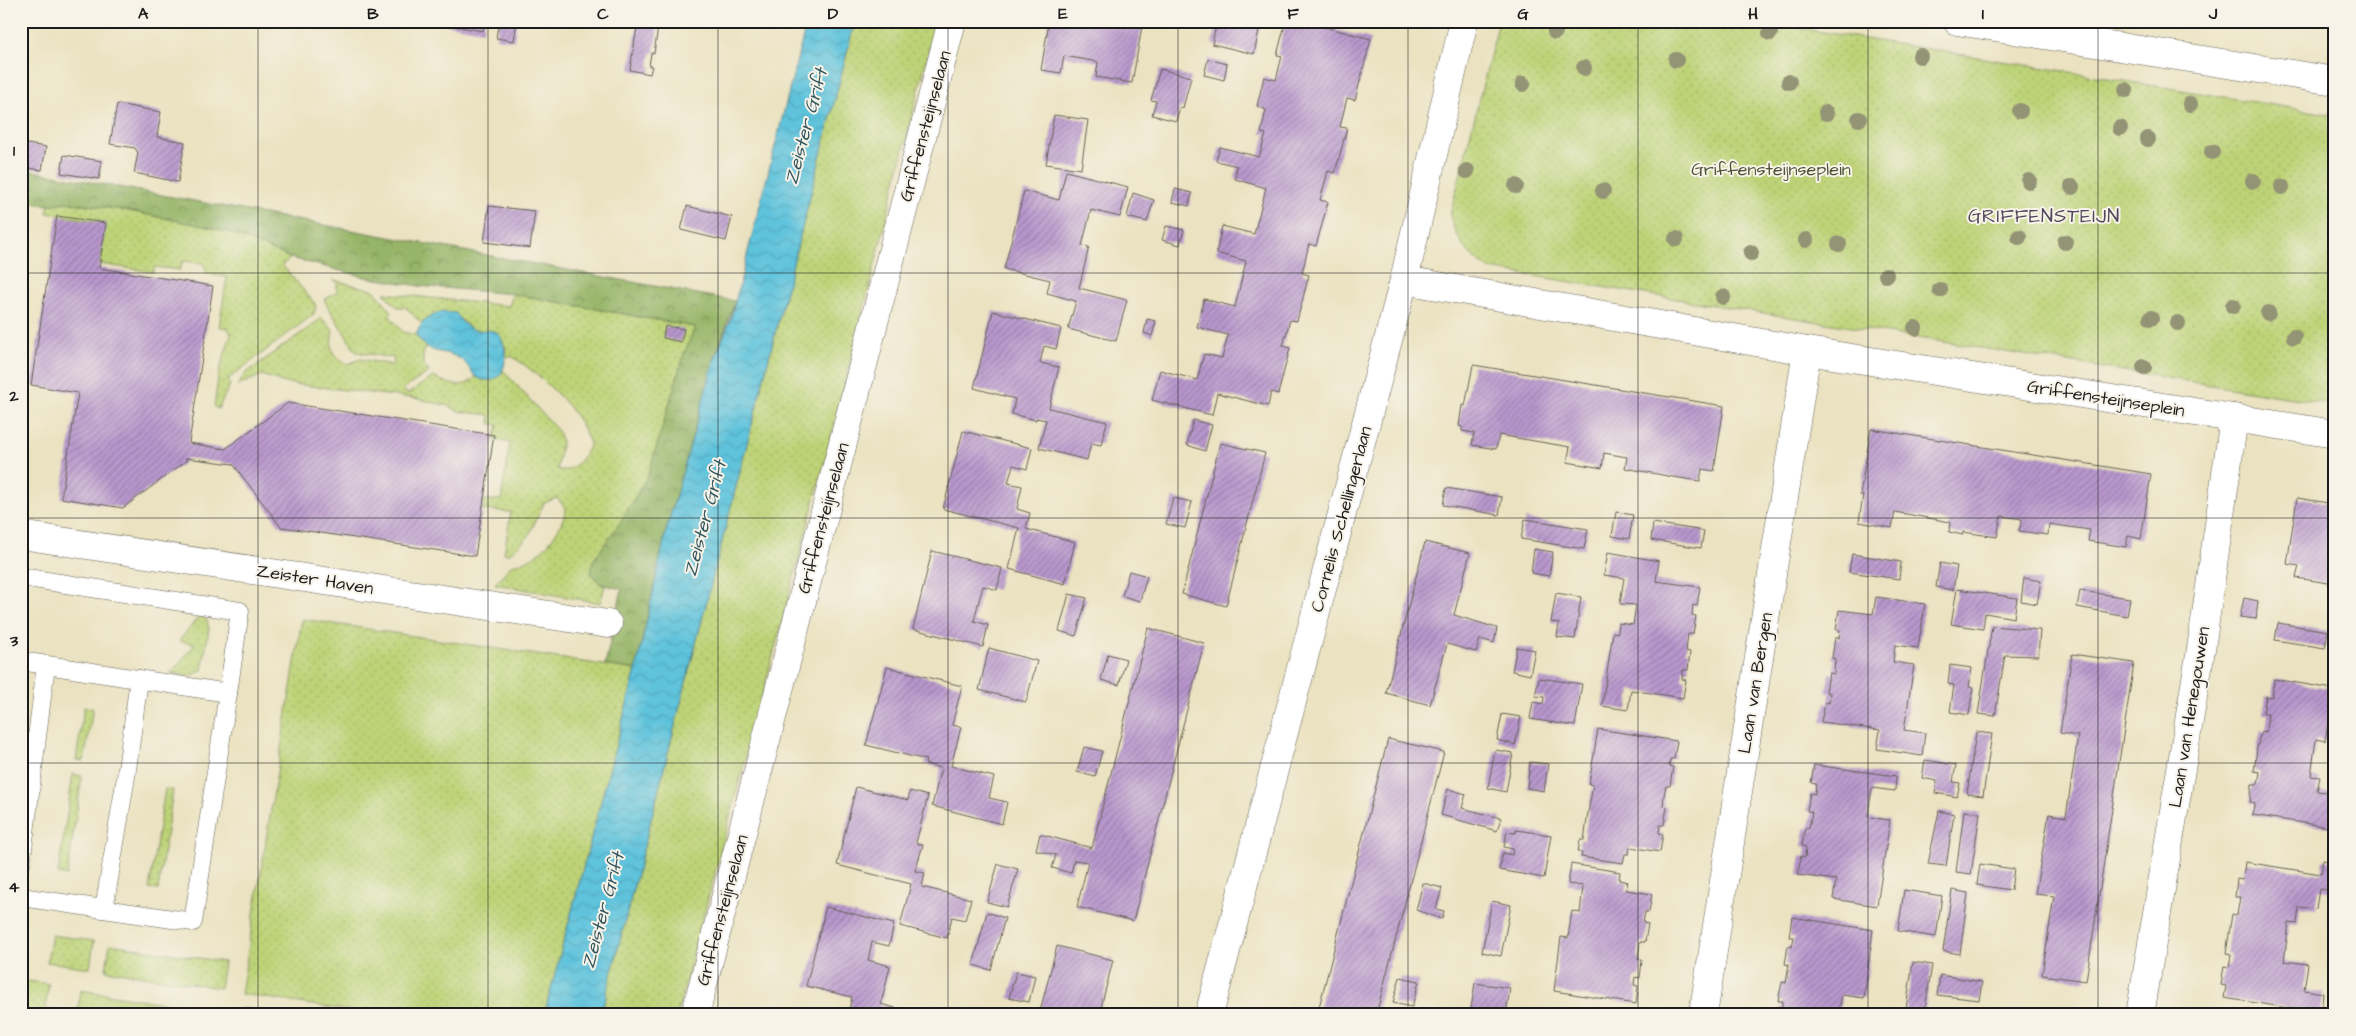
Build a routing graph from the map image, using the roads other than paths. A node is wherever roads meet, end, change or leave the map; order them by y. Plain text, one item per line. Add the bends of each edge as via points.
1 (952, 21) edge
2 (1464, 21) edge
3 (1957, 21) edge
4 (2078, 30) edge
5 (2335, 81) edge
6 (1404, 280) junction
7 (1807, 351) junction
8 (2234, 418) junction
9 (2335, 434) edge
10 (21, 535) edge
11 (21, 577) edge
12 (608, 624) dead end
13 (21, 661) edge
14 (46, 665) junction
15 (139, 679) junction
16 (228, 693) junction
17 (21, 865) edge
18 (21, 897) edge
19 (104, 909) junction
20 (695, 1015) edge
21 (1209, 1015) edge
22 (1703, 1015) edge
23 (2140, 1015) edge

1 - 20 street, Griffensteijnselaan
2 - 6 street, Cornelis Schellingerlaan
3 - 4 street
4 - 5 street
6 - 7 street, Griffensteijnseplein
6 - 21 street, Cornelis Schellingerlaan
7 - 8 street, Griffensteijnseplein
7 - 22 street, Laan van Bergen
8 - 9 street, Griffensteijnseplein
8 - 23 street, Laan van Henegouwen via 2199,658
10 - 12 street, Zeister Haven
11 - 16 lane via 240,611
13 - 14 lane
14 - 15 lane
14 - 17 lane
15 - 16 lane
15 - 19 lane
16 - 19 lane via 193,922
18 - 19 lane

